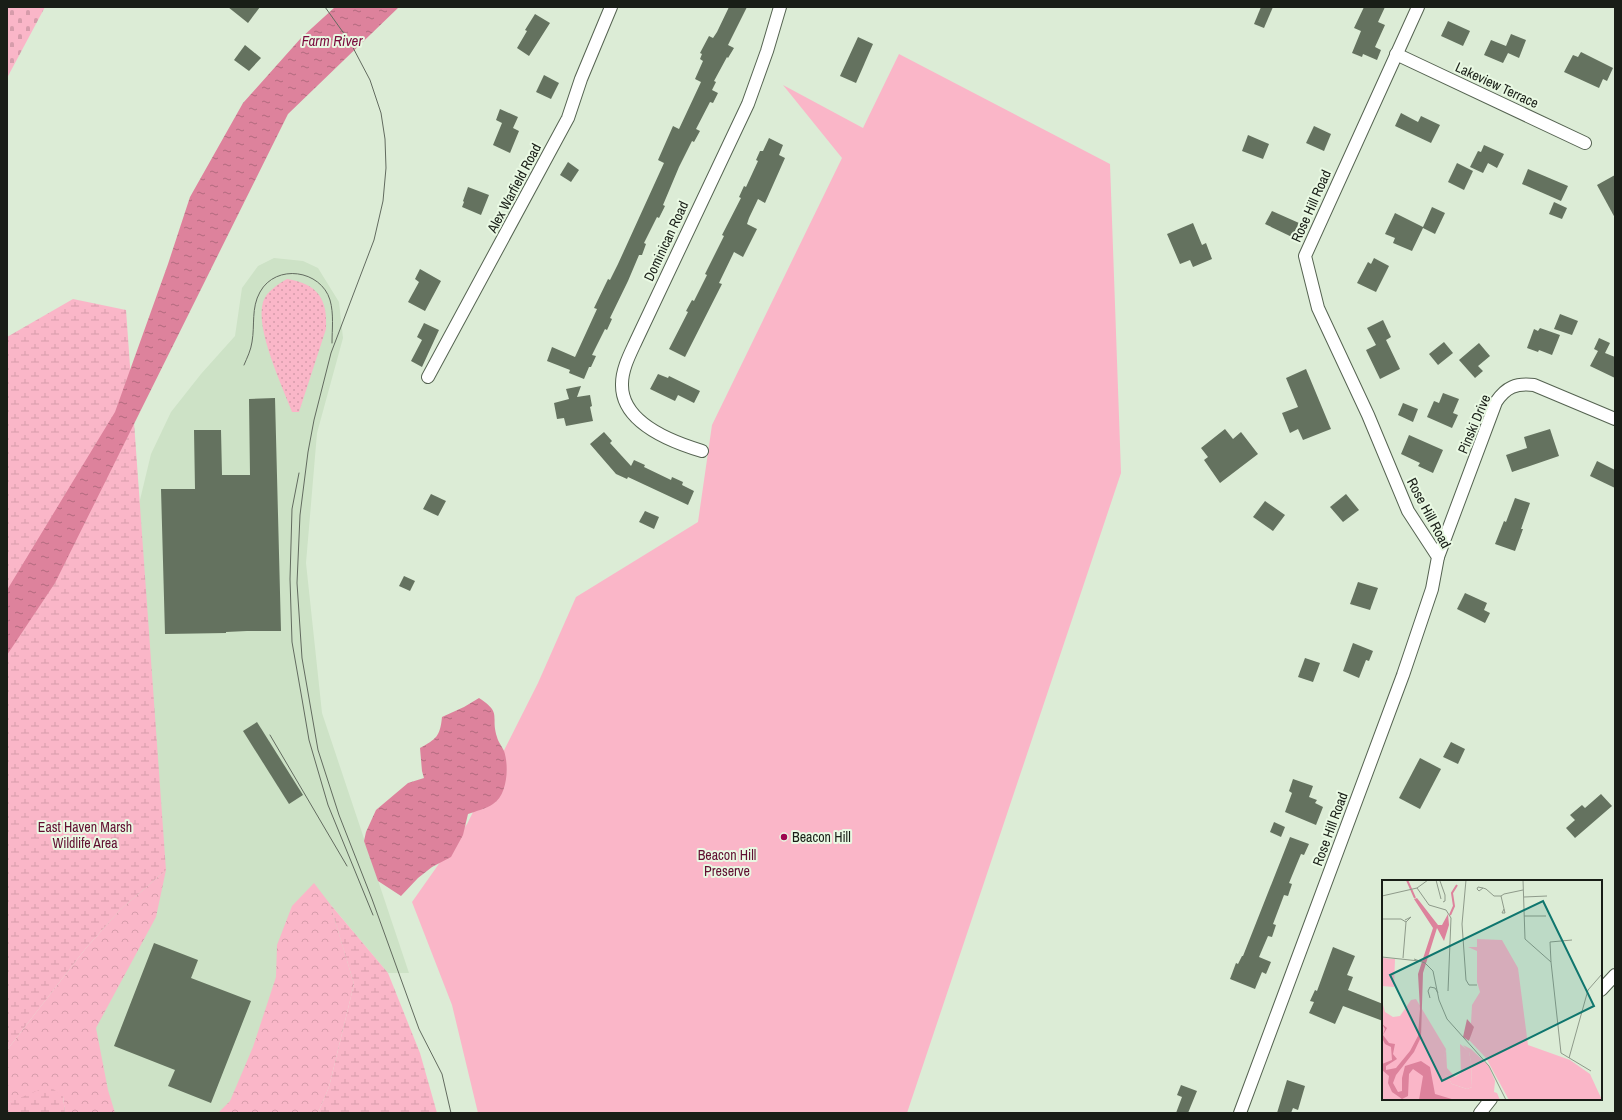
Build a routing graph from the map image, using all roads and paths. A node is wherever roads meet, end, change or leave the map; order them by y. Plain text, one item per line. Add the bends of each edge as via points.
1 (612, 7) edge
2 (780, 7) edge
3 (1418, 7) edge
4 (1396, 54) junction
5 (1585, 143) dead end
6 (428, 377) dead end
7 (1615, 419) edge
8 (702, 451) dead end
9 (1438, 557) junction
10 (1615, 975) edge
11 (1602, 989) edge
12 (1490, 1100) edge
13 (1240, 1113) edge
14 (1480, 1113) edge

1 - 6 street, Alex Warfield Road via 581,79 568,118
2 - 8 street, Dominican Road via 748,104 636,340 623,373 622,391 628,407 635,416 654,432
3 - 4 street, Rose Hill Road
4 - 5 street, Lakeview Terrace
4 - 9 street, Rose Hill Road via 1305,256 1318,308 1368,415 1408,511
7 - 9 street, Pinski Drive via 1534,385 1514,385 1508,389 1496,402
9 - 13 street, Rose Hill Road via 1432,589 1403,675
10 - 11 street
12 - 14 street

